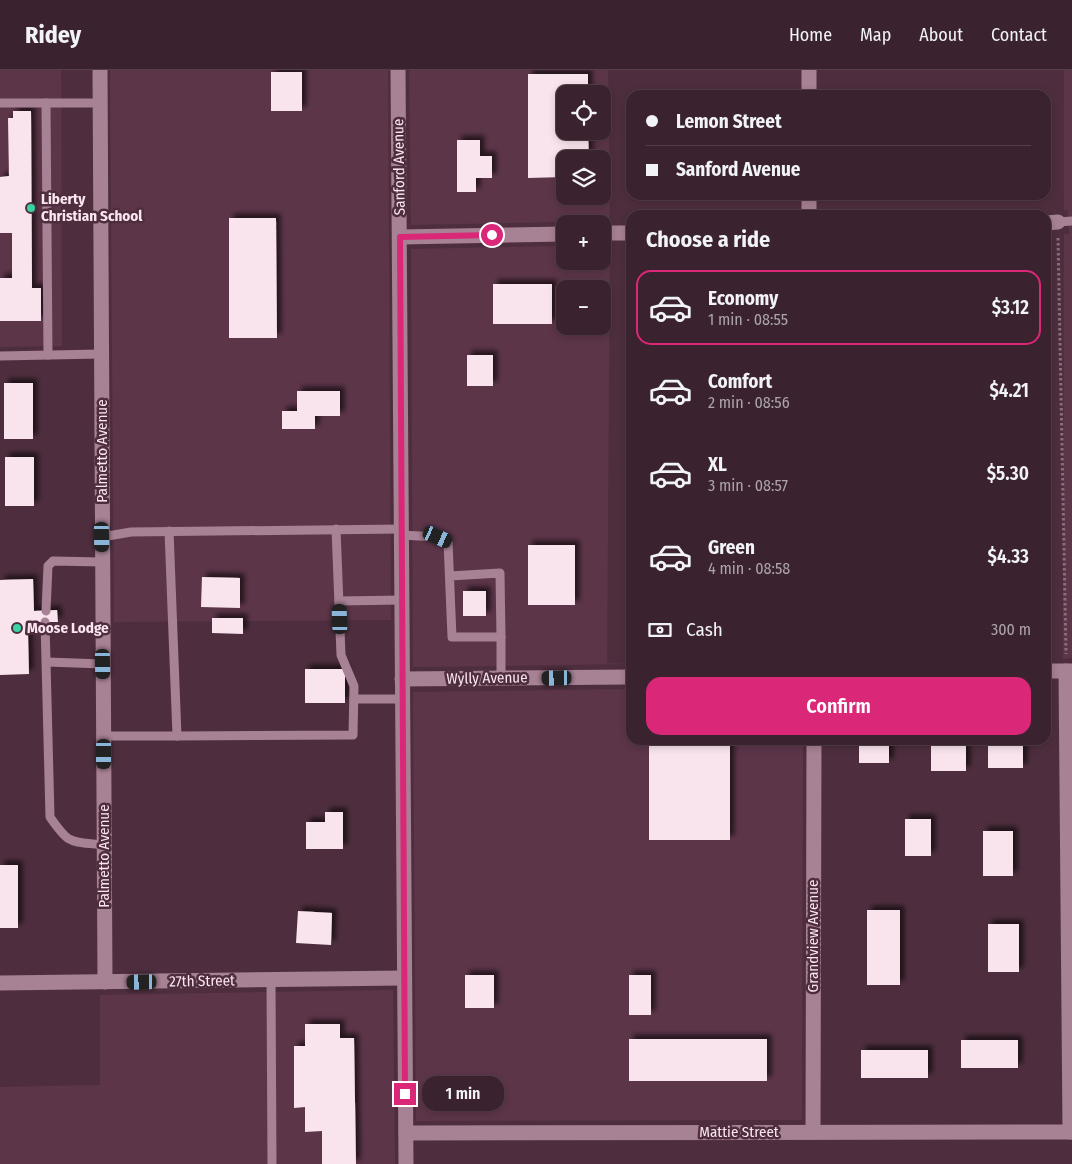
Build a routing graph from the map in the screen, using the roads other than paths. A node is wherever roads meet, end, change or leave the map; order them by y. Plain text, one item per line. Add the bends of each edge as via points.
1 (100, 70) edge
2 (398, 70) edge
3 (809, 70) edge
4 (809, 90) edge
5 (0, 103) edge
6 (47, 103) junction
7 (100, 103) junction
8 (626, 232) edge
9 (611, 233) edge
10 (556, 234) edge
11 (400, 237) junction
12 (101, 354) junction
13 (48, 355) junction
14 (0, 356) edge
15 (336, 529) junction
16 (170, 531) junction
17 (401, 532) junction
18 (102, 537) junction
19 (102, 562) junction
20 (450, 576) junction
21 (402, 600) junction
22 (339, 602) junction
23 (46, 611) dead end
24 (45, 622) dead end
25 (501, 637) junction
26 (47, 662) junction
27 (103, 664) junction
28 (1051, 671) edge
29 (1069, 671) edge
30 (626, 677) edge
31 (501, 678) junction
32 (402, 679) junction
33 (354, 698) junction
34 (402, 698) junction
35 (103, 736) junction
36 (177, 736) junction
37 (814, 745) edge
38 (104, 845) junction
39 (404, 978) junction
40 (271, 980) junction
41 (105, 982) junction
42 (0, 983) edge
43 (813, 1132) junction
44 (1071, 1132) edge
45 (406, 1133) junction
46 (272, 1164) edge
47 (406, 1164) edge

1 - 7 street, Palmetto Avenue
2 - 11 street, Sanford Avenue
3 - 4 street
5 - 6 lane
6 - 7 lane
6 - 13 lane
7 - 12 street, Palmetto Avenue
8 - 9 street
10 - 11 street
11 - 17 street, Sanford Avenue
12 - 13 lane
12 - 18 street, Palmetto Avenue
13 - 14 lane
15 - 16 lane
15 - 17 lane
15 - 22 lane
16 - 18 lane
16 - 36 lane
17 - 20 lane via 438,537 448,542
17 - 21 street, Sanford Avenue
18 - 19 street, Palmetto Avenue
19 - 23 lane via 53,561 48,566
19 - 27 street, Palmetto Avenue
20 - 25 lane via 452,637
20 - 25 lane via 500,573
21 - 22 lane
21 - 32 street, Sanford Avenue
22 - 33 lane via 341,655 354,686
24 - 26 lane
25 - 31 lane
26 - 27 lane
26 - 38 lane via 50,817 70,842
27 - 35 street, Palmetto Avenue
28 - 29 street
29 - 44 street
30 - 31 street, Wylly Avenue
31 - 32 street, Wylly Avenue
32 - 34 street, Sanford Avenue
33 - 34 lane
33 - 36 lane via 353,735
34 - 39 street, Sanford Avenue
35 - 36 lane
35 - 38 street, Palmetto Avenue
37 - 43 street, Grandview Avenue
38 - 41 street, Palmetto Avenue
39 - 40 street, 27th Street
39 - 45 street, Sanford Avenue
40 - 41 street, 27th Street
40 - 46 lane
41 - 42 street, 27th Street
43 - 44 street, Mattie Street
43 - 45 street, Mattie Street
45 - 47 street, Sanford Avenue

